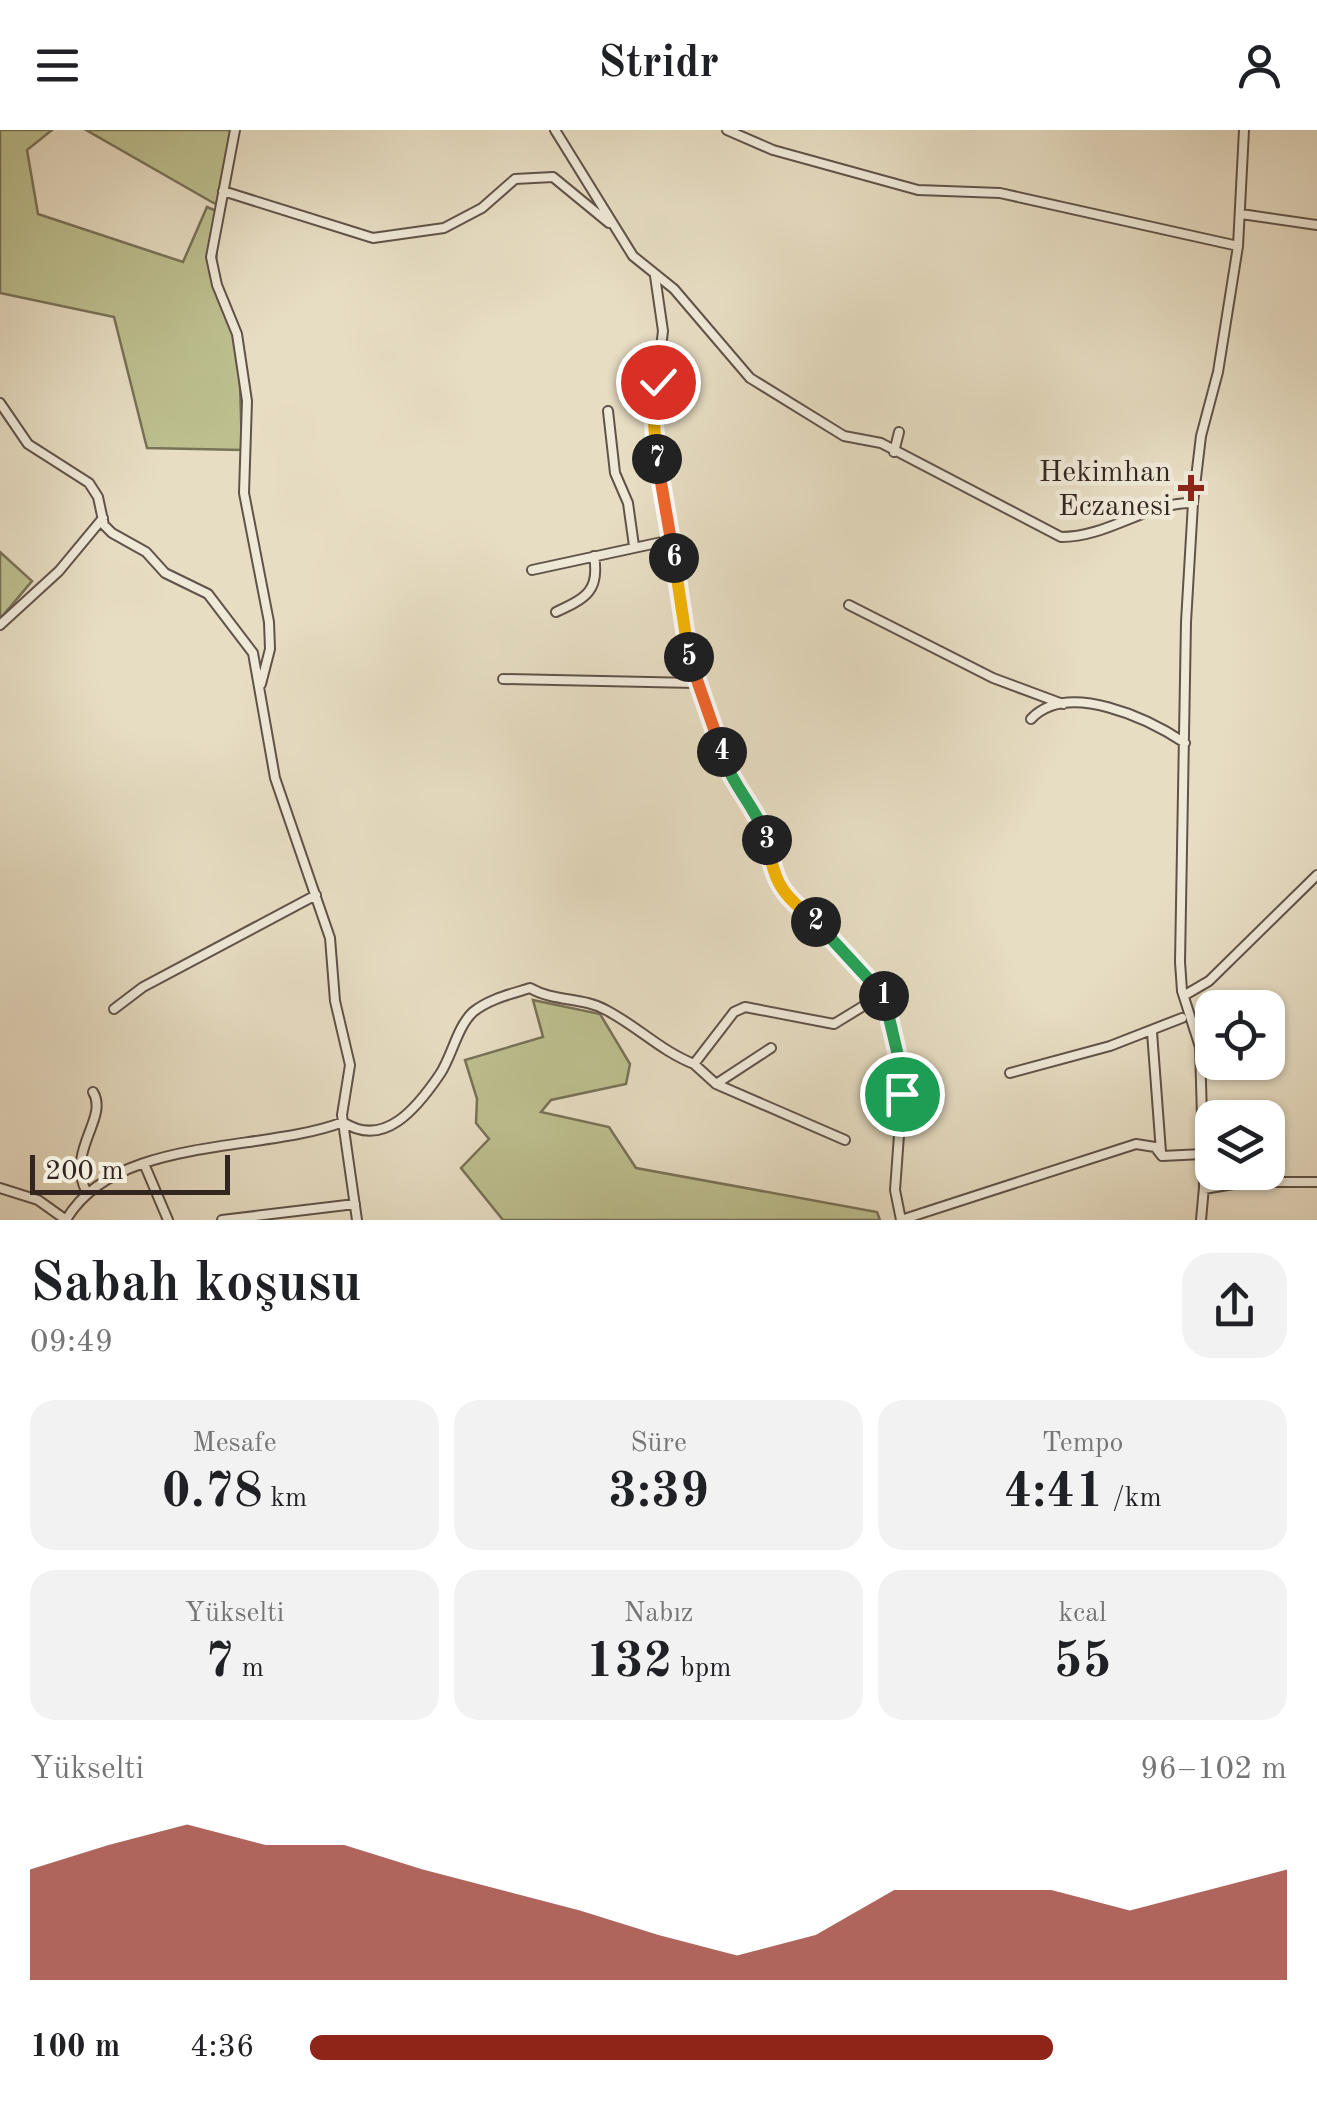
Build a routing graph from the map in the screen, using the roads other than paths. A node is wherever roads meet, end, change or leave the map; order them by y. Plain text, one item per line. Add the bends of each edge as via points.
1 (234, 130) edge
2 (555, 130) edge
3 (727, 130) edge
4 (1244, 130) edge
5 (223, 191) junction
6 (1241, 214) junction
7 (1317, 226) edge
8 (616, 229) junction
9 (1238, 246) junction
10 (655, 276) junction
11 (0, 404) edge
12 (608, 411) dead end
13 (900, 432) dead end
14 (894, 452) junction
15 (1194, 503) junction
16 (103, 518) junction
17 (671, 540) junction
18 (634, 546) junction
19 (594, 556) junction
20 (532, 570) dead end
21 (849, 606) dead end
22 (556, 612) dead end
23 (0, 625) edge
24 (503, 679) dead end
25 (696, 683) junction
26 (260, 688) junction
27 (1063, 704) junction
28 (1031, 719) dead end
29 (1185, 743) junction
30 (1317, 876) edge
31 (316, 895) junction
32 (883, 994) junction
33 (1185, 995) junction
34 (114, 1008) dead end
35 (1182, 1018) dead end
36 (1152, 1032) junction
37 (771, 1048) dead end
38 (694, 1064) junction
39 (1010, 1073) dead end
40 (716, 1084) junction
41 (93, 1092) dead end
42 (1201, 1100) edge
43 (343, 1122) junction
44 (845, 1140) dead end
45 (1161, 1154) junction
46 (1195, 1154) edge
47 (144, 1166) junction
48 (1285, 1182) edge
49 (1317, 1182) edge
50 (0, 1188) edge
51 (1204, 1190) edge
52 (86, 1191) junction
53 (354, 1204) junction
54 (51, 1217) edge
55 (66, 1220) edge
56 (168, 1220) edge
57 (222, 1220) edge
58 (357, 1220) edge
59 (901, 1220) edge
60 (1201, 1220) edge

1 - 5 street
2 - 8 street
3 - 9 street via 773,150 918,190 1000,193
4 - 6 street
5 - 8 street via 373,238 444,228 482,208 515,179 552,177
5 - 26 street via 211,257 237,334 246,401 244,493 269,622
6 - 7 street
6 - 9 street
8 - 10 street
9 - 15 street
10 - 14 street via 674,288 750,378 844,436
10 - 17 street via 663,331 653,412
11 - 16 street via 28,444 89,483
12 - 18 street via 614,473 628,503
13 - 14 street
14 - 15 street via 1061,538 1088,537 1174,502
15 - 29 street
16 - 23 street via 58,572
16 - 26 street via 112,533 146,552 165,573 223,608 253,652
17 - 18 street
17 - 25 street
18 - 19 street
19 - 20 street
19 - 22 street via 598,578 588,597
21 - 27 street via 993,678
24 - 25 street
25 - 32 street via 727,770 760,819 783,894
26 - 31 street via 275,778
27 - 28 street
27 - 29 street via 1124,710
29 - 33 street
30 - 33 street via 1209,981
31 - 34 street
31 - 43 street via 330,938 335,1002 350,1065
32 - 38 street via 834,1024 745,1007
32 - 59 street via 899,1060 895,1190
33 - 42 street via 1200,1048
35 - 36 street
36 - 39 street
36 - 45 street
37 - 40 street
38 - 40 street
38 - 43 street via 602,1007 530,988 470,1014 440,1074 383,1132 368,1134
40 - 44 street
41 - 52 street via 96,1116 77,1174
43 - 47 street via 300,1136 186,1149
43 - 53 street
45 - 46 street
45 - 59 street via 1136,1144 1120,1148
47 - 52 street
47 - 56 street
48 - 49 street
50 - 54 street via 38,1200
51 - 60 street
52 - 55 street
53 - 57 street
53 - 58 street
54 - 55 street

